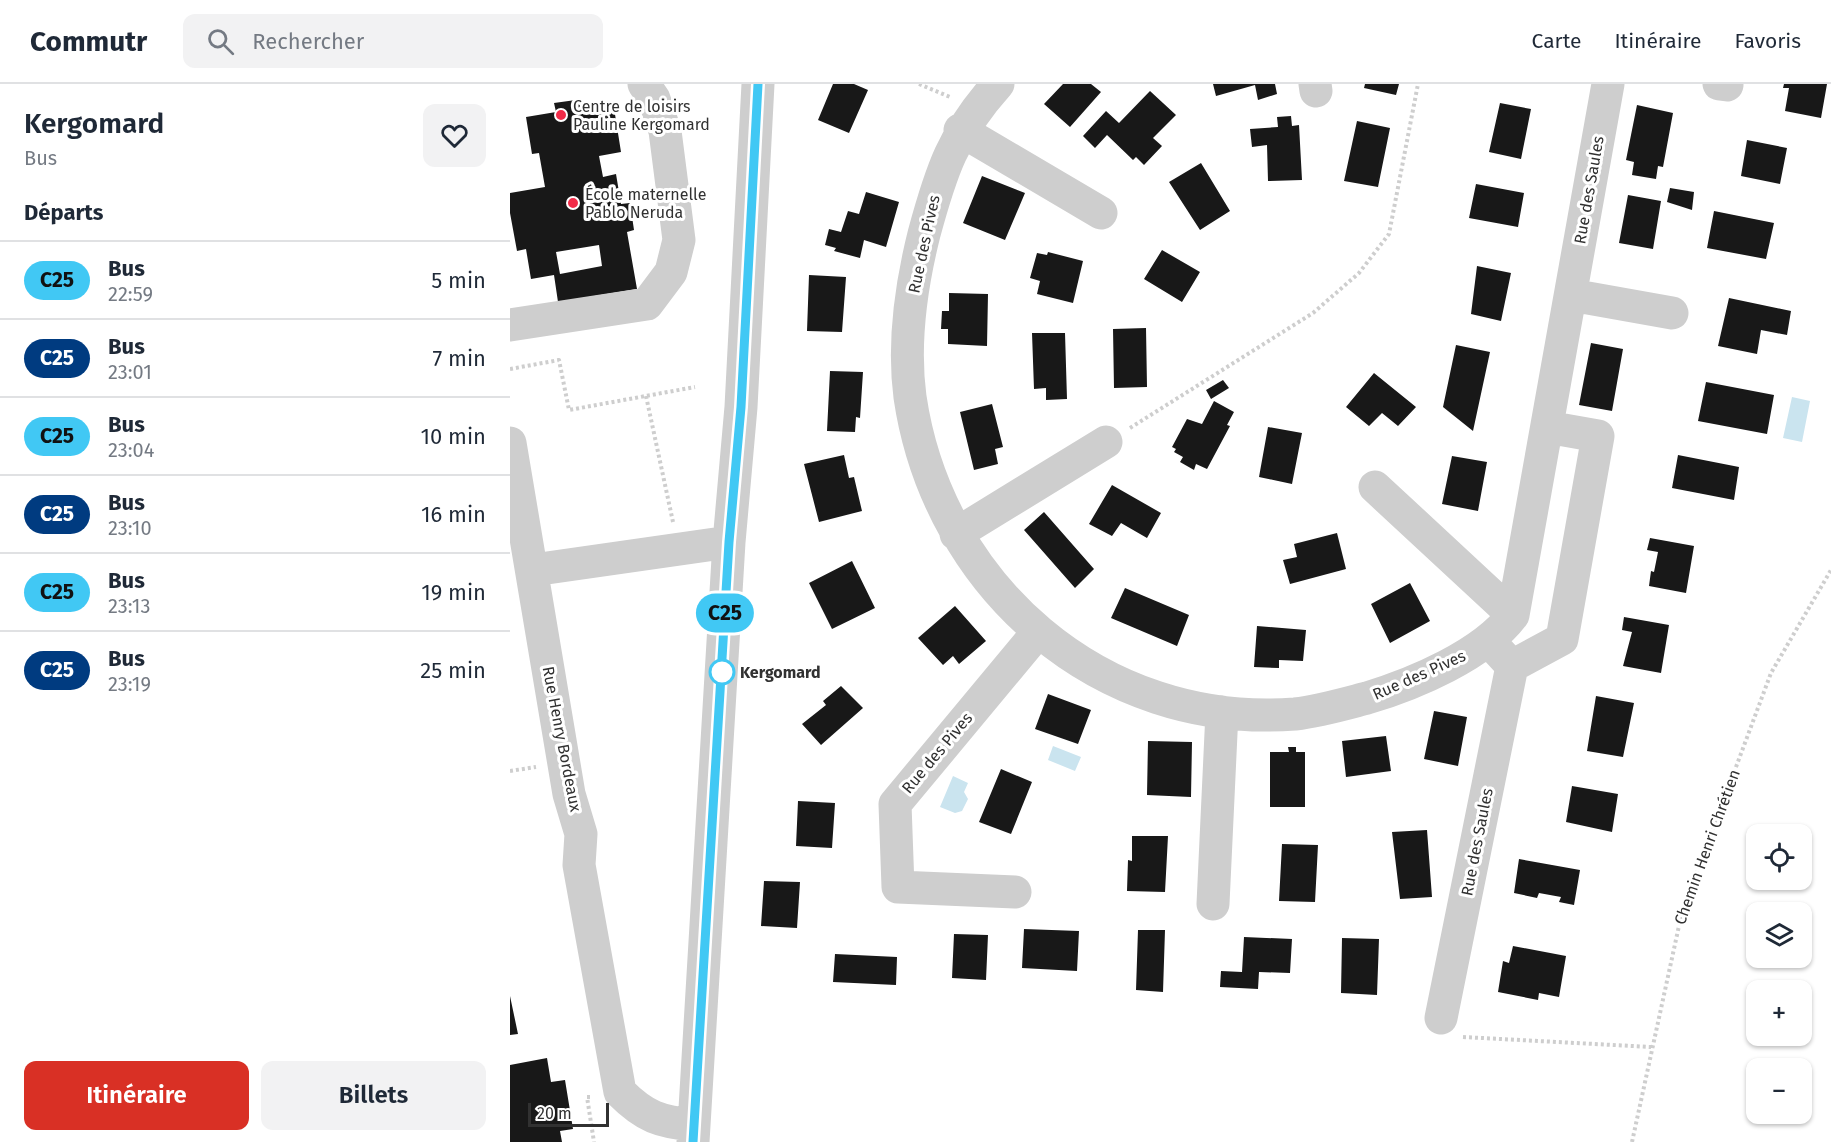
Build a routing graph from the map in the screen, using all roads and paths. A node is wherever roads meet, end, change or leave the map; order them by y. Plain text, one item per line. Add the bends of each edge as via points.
1 (644, 84) edge
2 (758, 84) edge
3 (998, 84) edge
4 (1418, 84) edge
5 (1608, 84) edge
6 (960, 130) junction
7 (1101, 213) dead end
8 (1571, 296) junction
9 (1672, 313) dead end
10 (510, 325) edge
11 (510, 369) edge
12 (695, 387) dead end
13 (646, 396) junction
14 (1547, 427) junction
15 (1106, 442) joint
16 (510, 443) edge
17 (1375, 487) dead end
18 (674, 526) dead end
19 (956, 534) junction
20 (729, 542) junction
21 (532, 570) junction
22 (1831, 570) edge
23 (1501, 628) junction
24 (1038, 632) junction
25 (1512, 666) junction
26 (1222, 712) junction
27 (1015, 892) dead end
28 (1213, 904) dead end
29 (1441, 1018) joint
30 (1651, 1047) junction
31 (694, 1133) edge
32 (1632, 1142) edge

1 - 10 street via 654,99 664,131 679,240 671,272 647,304
2 - 20 street via 741,407
3 - 6 street, Rue des Pives
4 - 15 path via 1389,234 1359,273 1313,314
5 - 8 street, Rue des Saules
6 - 7 street
6 - 19 street, Rue des Pives via 940,174 917,261 908,331 910,397 928,470
8 - 9 street
8 - 14 street, Rue des Saules
11 - 13 path via 559,360 569,410
12 - 13 path
13 - 18 path
14 - 23 street, Rue des Saules
14 - 25 street via 1598,436 1562,639
15 - 19 street
16 - 21 street, Rue Henry Bordeaux
17 - 23 street
19 - 24 street, Rue des Pives via 1001,598
20 - 21 street
20 - 31 street
21 - 31 street, Rue Henry Bordeaux via 569,794 581,834 579,866 620,1092 638,1110
22 - 30 path, Chemin Henri Chrétien via 1771,673 1682,912
23 - 25 street
23 - 26 street, Rue des Pives via 1464,656 1389,692 1296,714
24 - 26 street, Rue des Pives via 1070,657 1119,682 1185,706
24 - 27 street, Rue des Pives via 895,804 898,886
25 - 29 street, Rue des Saules
26 - 28 street
29 - 30 path via 1455,1022 1461,1037
30 - 32 path, Chemin Henri Chrétien

